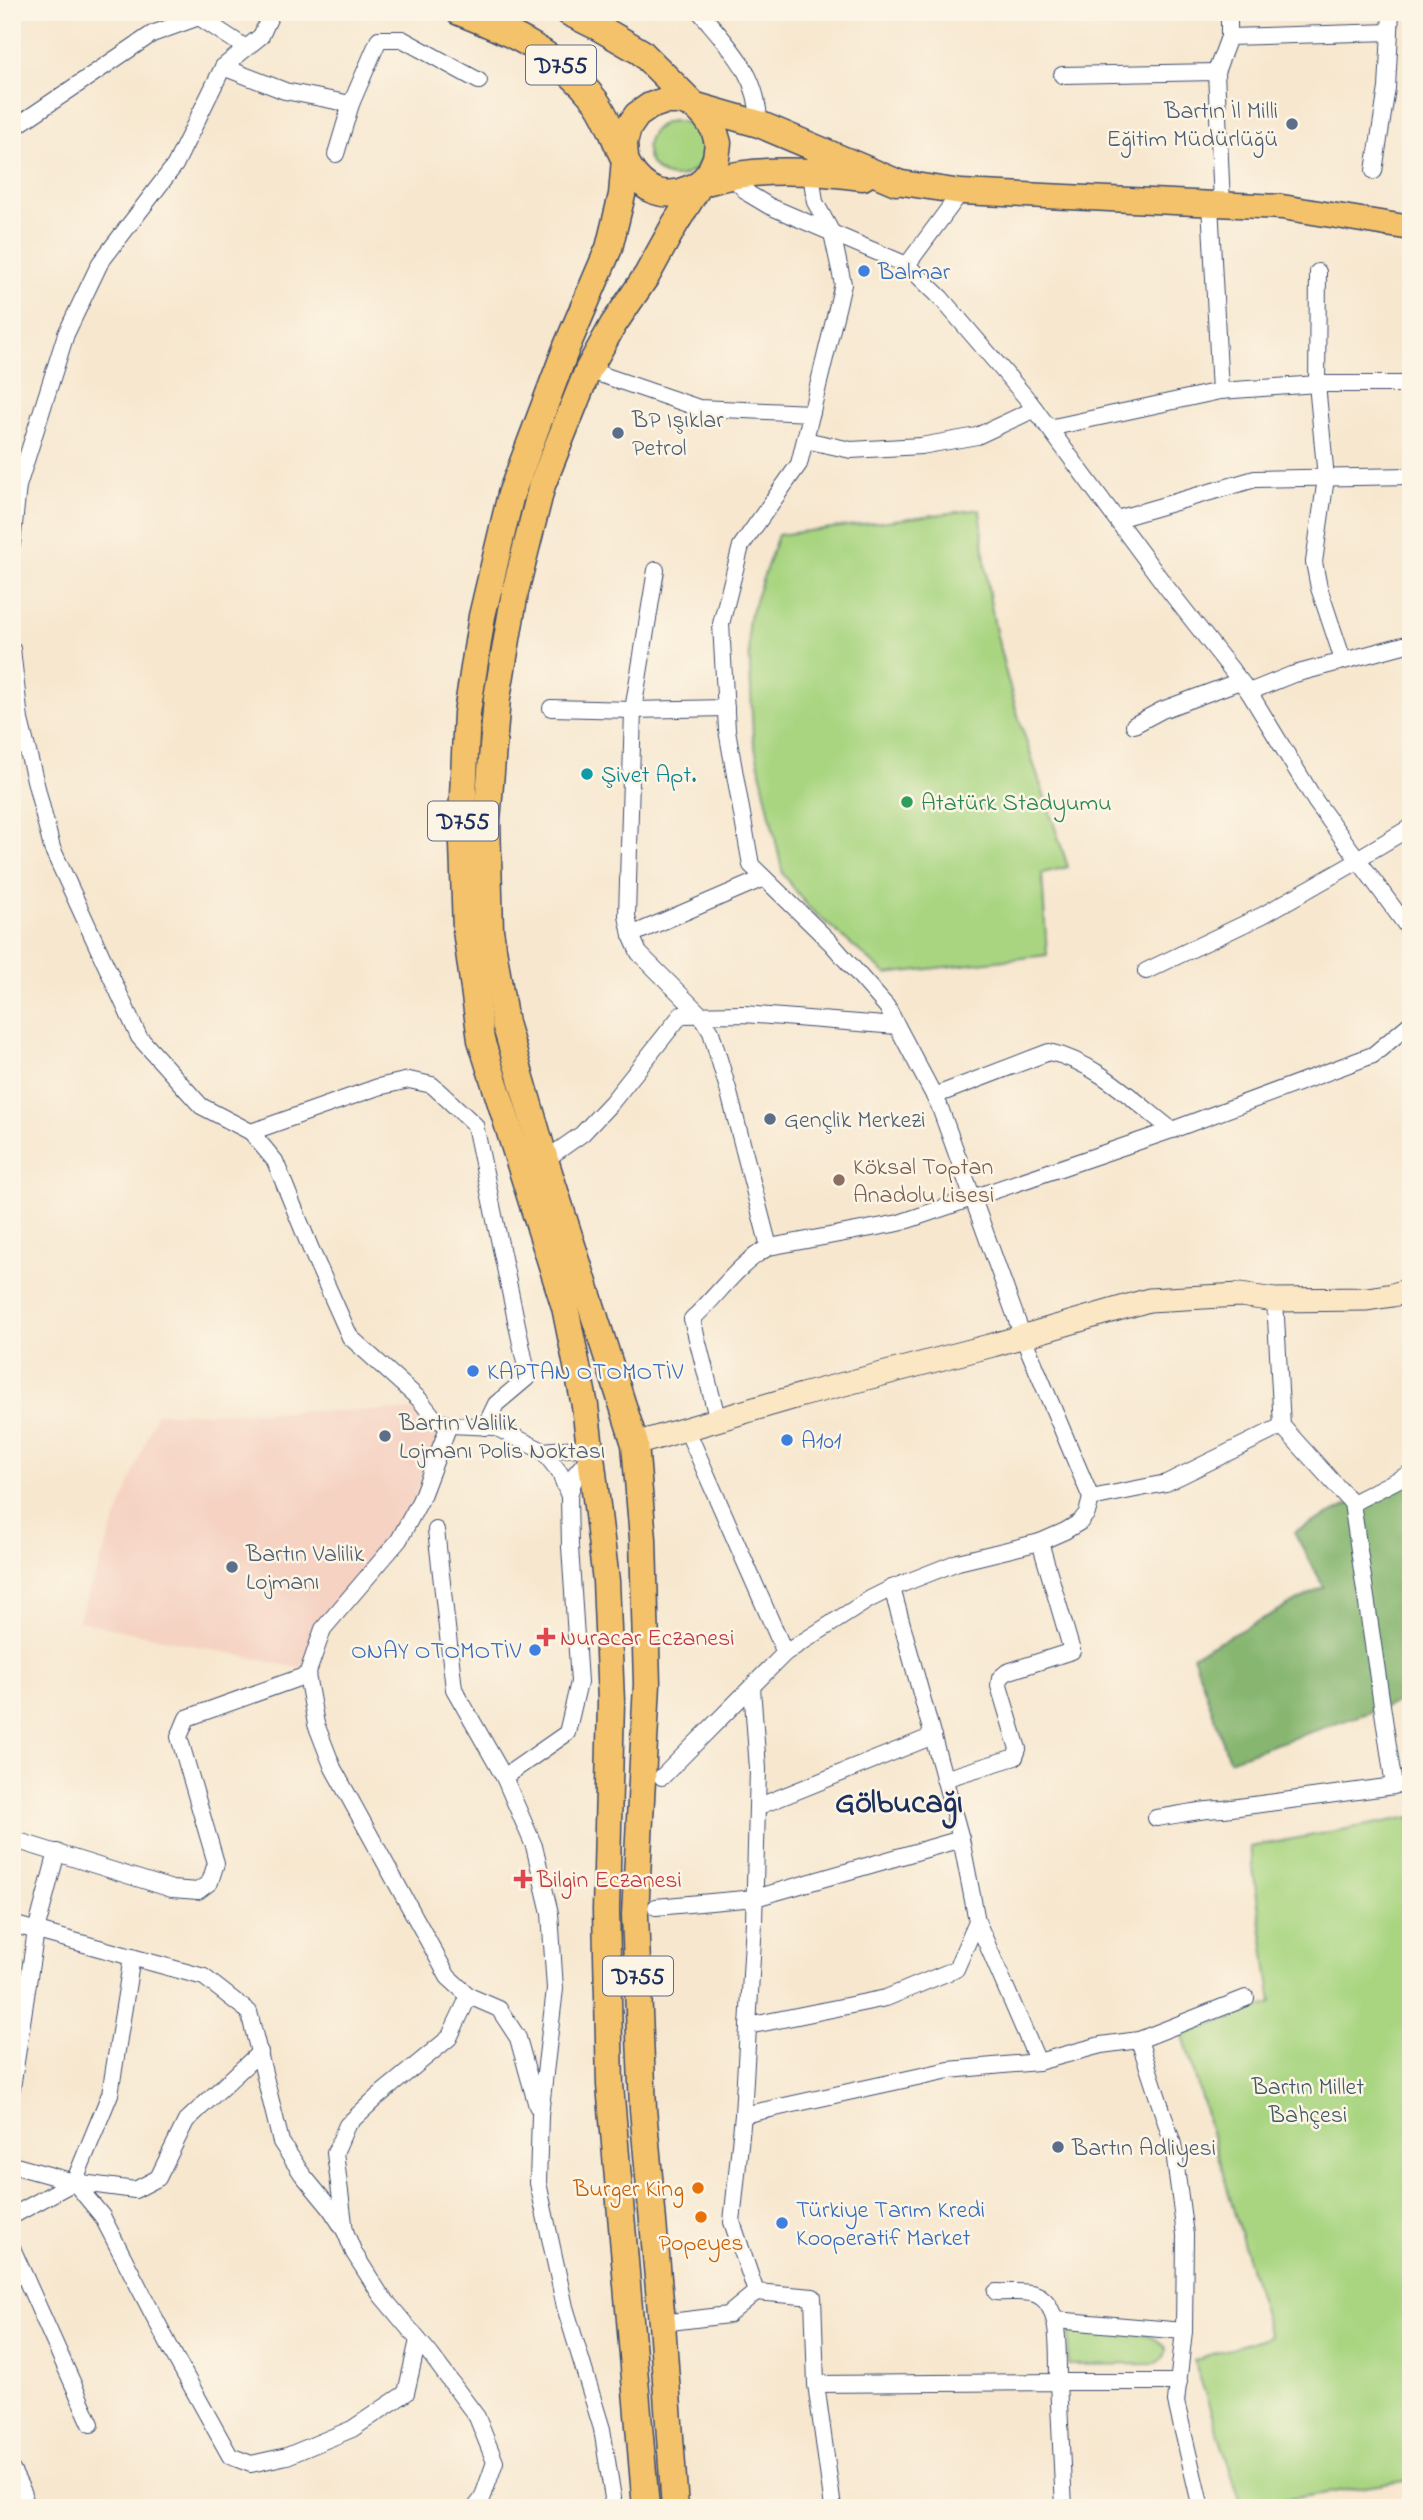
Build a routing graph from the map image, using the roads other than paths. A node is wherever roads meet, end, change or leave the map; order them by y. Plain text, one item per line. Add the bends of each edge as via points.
1 (272, 12) edge
2 (459, 12) edge
3 (568, 12) edge
4 (700, 12) edge
5 (1229, 12) edge
6 (1391, 12) edge
7 (1390, 32) junction
8 (1229, 37) junction
9 (246, 48) junction
10 (223, 68) junction
11 (1216, 72) junction
12 (1062, 75) dead end
13 (479, 81) dead end
14 (351, 104) junction
15 (694, 106) junction
16 (759, 124) junction
17 (12, 129) edge
18 (336, 154) dead end
19 (625, 158) junction
20 (723, 167) junction
21 (1374, 171) dead end
22 (823, 173) junction
23 (896, 181) joint
24 (700, 184) junction
25 (961, 192) junction
26 (1216, 203) junction
27 (1411, 228) edge
28 (832, 233) junction
29 (907, 265) junction
30 (1318, 272) dead end
31 (588, 370) junction
32 (1317, 384) junction
33 (1411, 384) edge
34 (1220, 391) junction
35 (1035, 409) junction
36 (812, 413) junction
37 (1049, 428) junction
38 (805, 440) junction
39 (1411, 477) edge
40 (1325, 478) junction
41 (1117, 519) junction
42 (12, 544) edge
43 (656, 570) dead end
44 (1411, 643) edge
45 (12, 649) edge
46 (1343, 660) junction
47 (1245, 686) junction
48 (551, 708) dead end
49 (726, 708) junction
50 (633, 710) junction
51 (1134, 725) dead end
52 (1411, 827) edge
53 (1357, 859) junction
54 (764, 878) junction
55 (1411, 932) edge
56 (631, 935) junction
57 (1146, 971) dead end
58 (699, 1013) junction
59 (1411, 1023) edge
60 (897, 1026) junction
61 (933, 1096) junction
62 (1172, 1130) junction
63 (251, 1132) junction
64 (545, 1160) junction
65 (971, 1199) junction
66 (769, 1247) junction
67 (1411, 1289) edge
68 (1275, 1300) junction
69 (1023, 1337) junction
70 (719, 1420) junction
71 (449, 1425) junction
72 (1282, 1426) junction
73 (485, 1427) junction
74 (687, 1430) junction
75 (635, 1444) junction
76 (543, 1451) junction
77 (591, 1455) junction
78 (1411, 1473) edge
79 (569, 1496) junction
80 (1091, 1498) junction
81 (1352, 1503) junction
82 (436, 1530) dead end
83 (1040, 1542) junction
84 (892, 1588) junction
85 (785, 1653) junction
86 (307, 1675) junction
87 (752, 1687) junction
88 (933, 1736) junction
89 (505, 1777) junction
90 (662, 1777) dead end
91 (944, 1779) junction
92 (757, 1807) junction
93 (1156, 1818) dead end
94 (12, 1839) edge
95 (961, 1839) junction
96 (57, 1852) junction
97 (755, 1898) junction
98 (656, 1907) dead end
99 (977, 1921) junction
100 (12, 1924) edge
101 (36, 1931) junction
102 (132, 1957) junction
103 (469, 1996) junction
104 (1246, 1998) dead end
105 (748, 2026) junction
106 (1139, 2040) junction
107 (260, 2052) junction
108 (1038, 2062) junction
109 (12, 2088) edge
110 (540, 2115) junction
111 (743, 2115) junction
112 (12, 2165) edge
113 (74, 2182) junction
114 (12, 2216) edge
115 (345, 2231) junction
116 (12, 2248) edge
117 (757, 2292) junction
118 (996, 2292) dead end
119 (1055, 2319) junction
120 (662, 2323) junction
121 (1184, 2332) junction
122 (418, 2340) junction
123 (1058, 2382) junction
124 (1179, 2382) junction
125 (816, 2384) junction
126 (91, 2424) dead end
127 (12, 2470) edge
128 (24, 2494) dead end
129 (475, 2508) edge
130 (611, 2508) edge
131 (646, 2508) edge
132 (674, 2508) edge
133 (833, 2508) edge
134 (1064, 2508) edge
135 (1201, 2508) edge

1 - 9 street via 261,36
2 - 19 highway, D755 via 541,50 569,71 597,102
3 - 15 highway, D755 via 641,52
4 - 16 street via 752,82
5 - 8 street
6 - 7 street
7 - 8 street
7 - 21 street
8 - 11 street
9 - 10 street
9 - 17 street via 199,17 152,34
10 - 14 street via 285,91
10 - 42 street via 175,166 100,264 66,334 18,486
11 - 12 street
11 - 26 street
13 - 14 street via 402,39 379,39
14 - 18 street
15 - 16 highway
15 - 19 highway via 664,101 637,115 628,128
15 - 20 highway, D755 via 714,129
16 - 22 highway
19 - 24 highway via 642,184 656,191 671,194
19 - 77 highway, D755 via 622,195 609,248 511,494 482,616 469,701 462,816 466,930 481,1040 565,1307
20 - 22 highway
20 - 24 highway
20 - 28 street via 749,194
22 - 23 highway
22 - 28 street via 815,202
23 - 25 main road
24 - 31 highway, D755
25 - 26 main road
25 - 29 street
26 - 27 main road via 1282,207
26 - 34 street
28 - 29 street
28 - 36 street via 843,284
29 - 35 street
30 - 32 street
31 - 36 street via 699,408
31 - 64 highway, D755 via 542,485 515,592 497,698 487,821 490,930 503,1009
32 - 33 street
32 - 34 street
32 - 40 street
34 - 37 street
35 - 37 street
35 - 38 street via 977,436 922,446 851,450
36 - 38 street
37 - 41 street
38 - 49 street via 799,464 741,546 721,624
39 - 40 street
40 - 41 street via 1255,479
40 - 46 street via 1314,562
41 - 47 street
43 - 50 street
44 - 46 street
45 - 63 street via 20,720 52,848 139,1037 201,1106
46 - 47 street
47 - 51 street via 1162,710
47 - 53 street
48 - 50 street
49 - 50 street
49 - 54 street via 751,865
50 - 56 street via 627,916
52 - 53 street
53 - 55 street
53 - 57 street via 1263,915
54 - 56 street
54 - 60 street via 831,943 887,1007
56 - 58 street via 639,953
58 - 60 street
58 - 64 street via 681,1015 582,1135
58 - 66 street via 711,1032
59 - 62 street via 1373,1055
60 - 61 street
61 - 62 street via 1049,1052 1099,1074
61 - 65 street
62 - 65 street
63 - 71 street via 275,1161 350,1337 435,1419
63 - 73 street via 409,1080 432,1085 475,1125 528,1377 496,1404
64 - 75 highway, D755
65 - 66 street via 899,1223
65 - 69 street
66 - 70 street via 747,1261 692,1320
67 - 68 main road via 1367,1299
68 - 69 main road via 1240,1295 1149,1300
68 - 72 street
69 - 70 main road
69 - 80 street
70 - 74 main road
71 - 73 street
71 - 86 street via 420,1501 399,1540 323,1629
72 - 80 street via 1166,1483
72 - 81 street
73 - 76 street via 495,1427
74 - 75 main road
74 - 85 street
75 - 77 highway
75 - 120 highway, D755 via 643,1539 646,1684 635,1915 643,2109
76 - 77 street via 577,1448
76 - 79 street via 560,1473
77 - 79 street via 576,1473
77 - 131 highway, D755 via 606,1581 611,1702 606,1910 610,2085
78 - 81 street
79 - 89 street via 579,1682 566,1733
80 - 83 street via 1080,1522
81 - 93 street via 1394,1786
82 - 89 street via 454,1689
83 - 84 street via 958,1562
83 - 91 street via 1072,1651 1000,1678 1018,1749 1015,1756
84 - 85 street
84 - 88 street
85 - 87 street
86 - 96 street via 187,1718 179,1737 216,1863 210,1882 198,1891 172,1889
86 - 103 street via 316,1724 333,1768 448,1977
87 - 90 street
87 - 92 street
88 - 91 street
88 - 92 street
89 - 110 street via 534,1846 550,1913 555,1989
91 - 95 street
92 - 97 street
94 - 96 street
95 - 97 street
95 - 99 street
96 - 101 street
97 - 98 street
97 - 105 street
99 - 105 street via 956,1969 886,1998
99 - 108 street
100 - 101 street
101 - 102 street
101 - 109 street
102 - 107 street via 204,1977 249,2012
102 - 113 street via 110,2094
103 - 110 street via 499,2009 518,2038
103 - 115 street via 449,2038 347,2124 335,2153
104 - 106 street
105 - 111 street
106 - 108 street
106 - 121 street via 1173,2144 1185,2235
107 - 113 street via 186,2122 158,2178 135,2190
107 - 115 street via 281,2142
108 - 111 street via 949,2070
110 - 130 street via 538,2183 565,2307 602,2429 614,2498
111 - 117 street via 732,2222
112 - 113 street
113 - 114 street
113 - 122 street via 102,2216 230,2456 251,2464 352,2429 405,2393
115 - 122 street via 380,2294
116 - 126 street
117 - 120 street via 728,2315
117 - 125 street via 812,2291
118 - 119 street via 1035,2294 1050,2306
119 - 121 street
119 - 123 street
120 - 132 highway, D755
121 - 124 street
122 - 129 street via 477,2417 495,2462
123 - 124 street
123 - 125 street
123 - 134 street
124 - 135 street via 1176,2403
125 - 133 street
127 - 128 street

